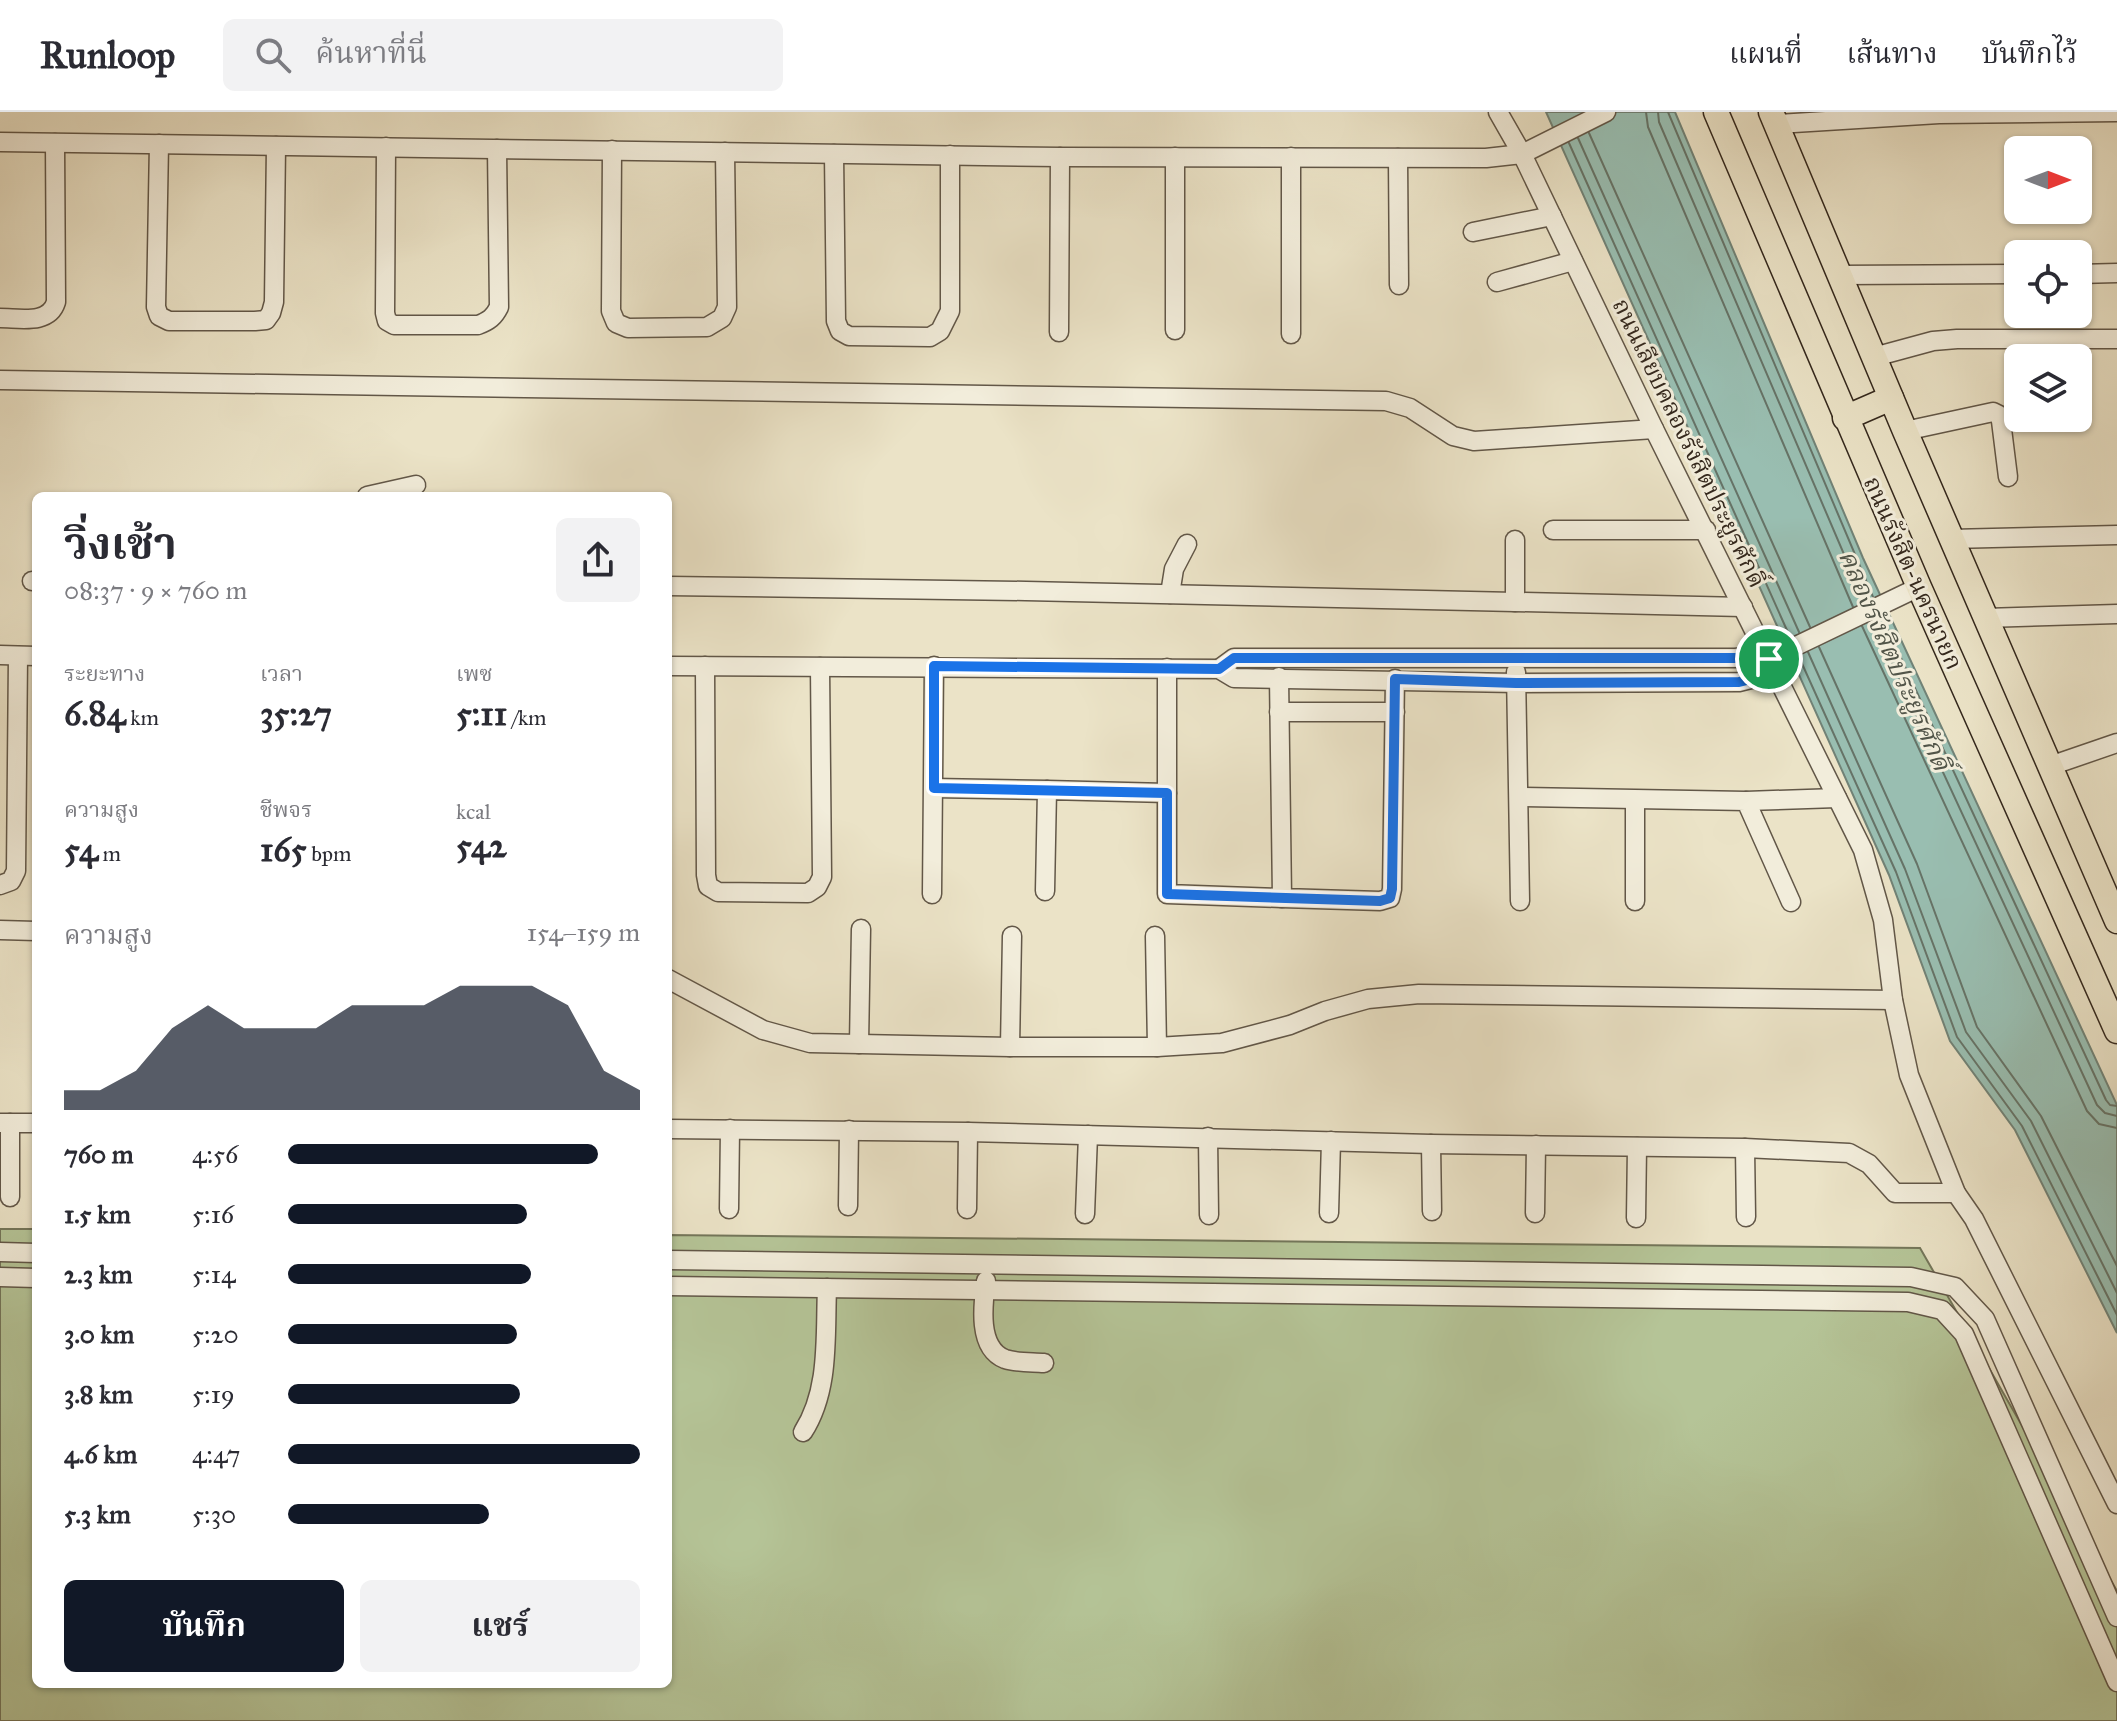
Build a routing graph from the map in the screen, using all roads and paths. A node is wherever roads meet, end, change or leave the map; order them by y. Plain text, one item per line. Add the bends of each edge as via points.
1 (1498, 112) edge
2 (1606, 112) edge
3 (1716, 112) edge
4 (2117, 112) edge
5 (1774, 118) edge
6 (0, 142) edge
7 (55, 143) junction
8 (159, 144) junction
9 (276, 146) junction
10 (386, 147) junction
11 (497, 149) junction
12 (612, 150) junction
13 (725, 152) junction
14 (834, 154) junction
15 (1522, 154) junction
16 (950, 155) junction
17 (1060, 157) junction
18 (1175, 157) junction
19 (1291, 157) junction
20 (1398, 158) junction
21 (1552, 216) junction
22 (1473, 232) dead end
23 (1573, 261) junction
24 (2117, 273) edge
25 (2004, 274) edge
26 (2092, 274) edge
27 (1839, 275) junction
28 (1497, 282) dead end
29 (1399, 285) dead end
30 (0, 318) edge
31 (1175, 330) dead end
32 (1059, 332) dead end
33 (1291, 334) dead end
34 (2117, 339) edge
35 (1874, 357) junction
36 (0, 380) edge
37 (1891, 398) junction
38 (1845, 418) junction
39 (1654, 429) junction
40 (1905, 431) junction
41 (2008, 477) dead end
42 (416, 485) dead end
43 (385, 492) edge
44 (1553, 530) dead end
45 (1706, 530) junction
46 (2117, 535) edge
47 (1951, 539) junction
48 (1515, 540) dead end
49 (1187, 544) dead end
50 (672, 586) edge
51 (1913, 590) junction
52 (1170, 594) junction
53 (1515, 602) junction
54 (1743, 607) junction
55 (2117, 614) edge
56 (1985, 618) junction
57 (18, 656) edge
58 (1516, 657) junction
59 (1774, 660) junction
60 (672, 666) edge
61 (705, 666) junction
62 (934, 666) junction
63 (820, 667) junction
64 (1167, 668) junction
65 (1219, 669) junction
66 (1279, 677) junction
67 (1395, 679) junction
68 (1516, 683) junction
69 (9, 692) edge
70 (1279, 712) junction
71 (1395, 712) junction
72 (2117, 743) edge
73 (2050, 766) junction
74 (934, 788) junction
75 (1047, 790) junction
76 (1167, 793) junction
77 (1520, 797) junction
78 (1837, 798) junction
79 (1635, 800) junction
80 (1746, 801) junction
81 (2107, 874) edge
82 (0, 885) edge
83 (1045, 891) dead end
84 (932, 894) dead end
85 (1282, 898) junction
86 (1520, 901) dead end
87 (1635, 901) dead end
88 (1791, 902) dead end
89 (2117, 921) edge
90 (861, 929) dead end
91 (0, 930) edge
92 (32, 931) edge
93 (1012, 936) dead end
94 (1155, 936) dead end
95 (672, 981) edge
96 (1893, 1000) junction
97 (2117, 1031) edge
98 (859, 1044) junction
99 (1010, 1047) junction
100 (1157, 1047) junction
101 (5, 1123) edge
102 (32, 1123) edge
103 (672, 1129) edge
104 (730, 1129) junction
105 (849, 1130) junction
106 (968, 1132) junction
107 (1088, 1135) junction
108 (1208, 1137) junction
109 (1331, 1141) junction
110 (1431, 1144) junction
111 (1536, 1145) junction
112 (1637, 1147) junction
113 (1745, 1148) junction
114 (1956, 1193) junction
115 (10, 1197) dead end
116 (848, 1206) dead end
117 (729, 1209) dead end
118 (967, 1209) dead end
119 (1432, 1211) dead end
120 (1329, 1213) dead end
121 (1535, 1213) dead end
122 (1085, 1214) dead end
123 (1209, 1215) dead end
124 (1746, 1217) dead end
125 (1636, 1218) dead end
126 (0, 1252) edge
127 (32, 1253) edge
128 (672, 1260) edge
129 (988, 1264) junction
130 (1348, 1268) junction
131 (1700, 1275) junction
132 (0, 1277) edge
133 (32, 1278) edge
134 (672, 1286) edge
135 (827, 1288) junction
136 (985, 1290) junction
137 (1348, 1294) junction
138 (1699, 1300) junction
139 (1044, 1363) dead end
140 (803, 1432) dead end
141 (2117, 1504) edge
142 (2117, 1617) edge
143 (2117, 1682) edge

1 - 15 street, ถนนเลียบคลองรังสิตประยูรศักดิ์
2 - 15 street
3 - 38 main road, ถนนรังสิต-นครนายก
4 - 5 street via 1939,114 1833,123
5 - 27 main road, ถนนรังสิต-นครนายก
6 - 7 street
7 - 8 street
7 - 30 street via 56,302 46,316
8 - 9 street
8 - 9 street via 156,307 169,321 255,321 266,320 271,313
9 - 10 street
10 - 11 street
10 - 11 street via 385,313 394,325 478,325 495,315
11 - 12 street
12 - 13 street
12 - 13 street via 611,311 616,323 628,328 707,327 722,318 727,307
13 - 14 street
14 - 16 street
14 - 16 street via 840,331 849,336 930,337 940,331 950,311
15 - 20 street
15 - 21 street, ถนนเลียบคลองรังสิตประยูรศักดิ์
16 - 17 street
17 - 18 street
17 - 32 street
18 - 19 street
18 - 31 street
19 - 20 street
19 - 33 street
20 - 29 street
21 - 22 street
21 - 23 street, ถนนเลียบคลองรังสิตประยูรศักดิ์
23 - 28 street
23 - 39 street, ถนนเลียบคลองรังสิตประยูรศักดิ์
24 - 26 street
25 - 27 street
27 - 35 main road, ถนนรังสิต-นครนายก
34 - 35 street via 1957,339
35 - 37 main road, ถนนรังสิต-นครนายก
36 - 39 street via 1386,401 1410,408 1453,436 1474,441
37 - 38 main road
37 - 40 main road, ถนนรังสิต-นครนายก
38 - 51 main road, ถนนรังสิต-นครนายก
39 - 45 street, ถนนเลียบคลองรังสิตประยูรศักดิ์
40 - 41 street via 1993,412 2001,421
40 - 47 main road, ถนนรังสิต-นครนายก
42 - 43 street
44 - 45 street
45 - 54 street, ถนนเลียบคลองรังสิตประยูรศักดิ์
46 - 47 street
47 - 56 main road, ถนนรังสิต-นครนายก
48 - 53 street
49 - 52 street via 1174,569
50 - 52 street
51 - 59 street
51 - 97 main road, ถนนรังสิต-นครนายก
52 - 53 street
53 - 54 street
54 - 59 street, ถนนเลียบคลองรังสิตประยูรศักดิ์
55 - 56 street
56 - 73 main road, ถนนรังสิต-นครนายก
57 - 69 street
58 - 59 street
58 - 65 street via 1234,658
58 - 68 street
59 - 68 street via 1739,682
59 - 78 street, ถนนเลียบคลองรังสิตประยูรศักดิ์
60 - 61 street
61 - 63 street
61 - 63 street via 708,886 718,892 808,893 822,877
62 - 63 street
62 - 64 street
62 - 74 street
64 - 65 street
64 - 76 street
65 - 66 street via 1234,678
66 - 67 street
66 - 70 street
67 - 68 street
67 - 71 street
68 - 77 street
69 - 82 street via 16,871 11,881
70 - 71 street
70 - 85 street
71 - 85 street via 1390,898
72 - 73 street
73 - 81 main road, ถนนรังสิต-นครนายก
74 - 75 street
74 - 84 street
75 - 76 street
75 - 83 street
76 - 85 street via 1167,894
77 - 79 street
77 - 86 street
78 - 80 street
78 - 96 street, ถนนเลียบคลองรังสิตประยูรศักดิ์ via 1863,850 1880,908
79 - 80 street
79 - 87 street
80 - 88 street
81 - 89 main road, ถนนรังสิต-นครนายก
90 - 98 street
91 - 92 street
93 - 99 street
94 - 100 street
95 - 98 street via 782,1037
96 - 100 street via 1419,994 1368,999 1222,1043
96 - 114 street, ถนนเลียบคลองรังสิตประยูรศักดิ์ via 1909,1075
98 - 99 street
99 - 100 street
101 - 102 street
101 - 115 street
103 - 104 street
104 - 105 street
104 - 117 street
105 - 106 street
105 - 116 street
106 - 107 street
106 - 118 street
107 - 108 street
107 - 122 street
108 - 109 street
108 - 123 street
109 - 110 street
109 - 120 street
110 - 111 street
110 - 119 street
111 - 112 street
111 - 121 street
112 - 113 street
112 - 125 street
113 - 114 street via 1849,1153 1869,1164 1895,1193
113 - 124 street
114 - 141 street, ถนนเลียบคลองรังสิตประยูรศักดิ์ via 1974,1219
126 - 127 street
128 - 129 street
129 - 130 street
129 - 136 street
130 - 131 street
130 - 137 street
131 - 138 street
131 - 142 street via 1911,1277 1955,1287 1985,1319
132 - 133 street
134 - 135 street
135 - 136 street
135 - 140 street via 820,1393
136 - 137 street
136 - 139 street via 985,1334 992,1348 1003,1358
137 - 138 street
138 - 143 street via 1908,1302 1942,1310 1964,1334

